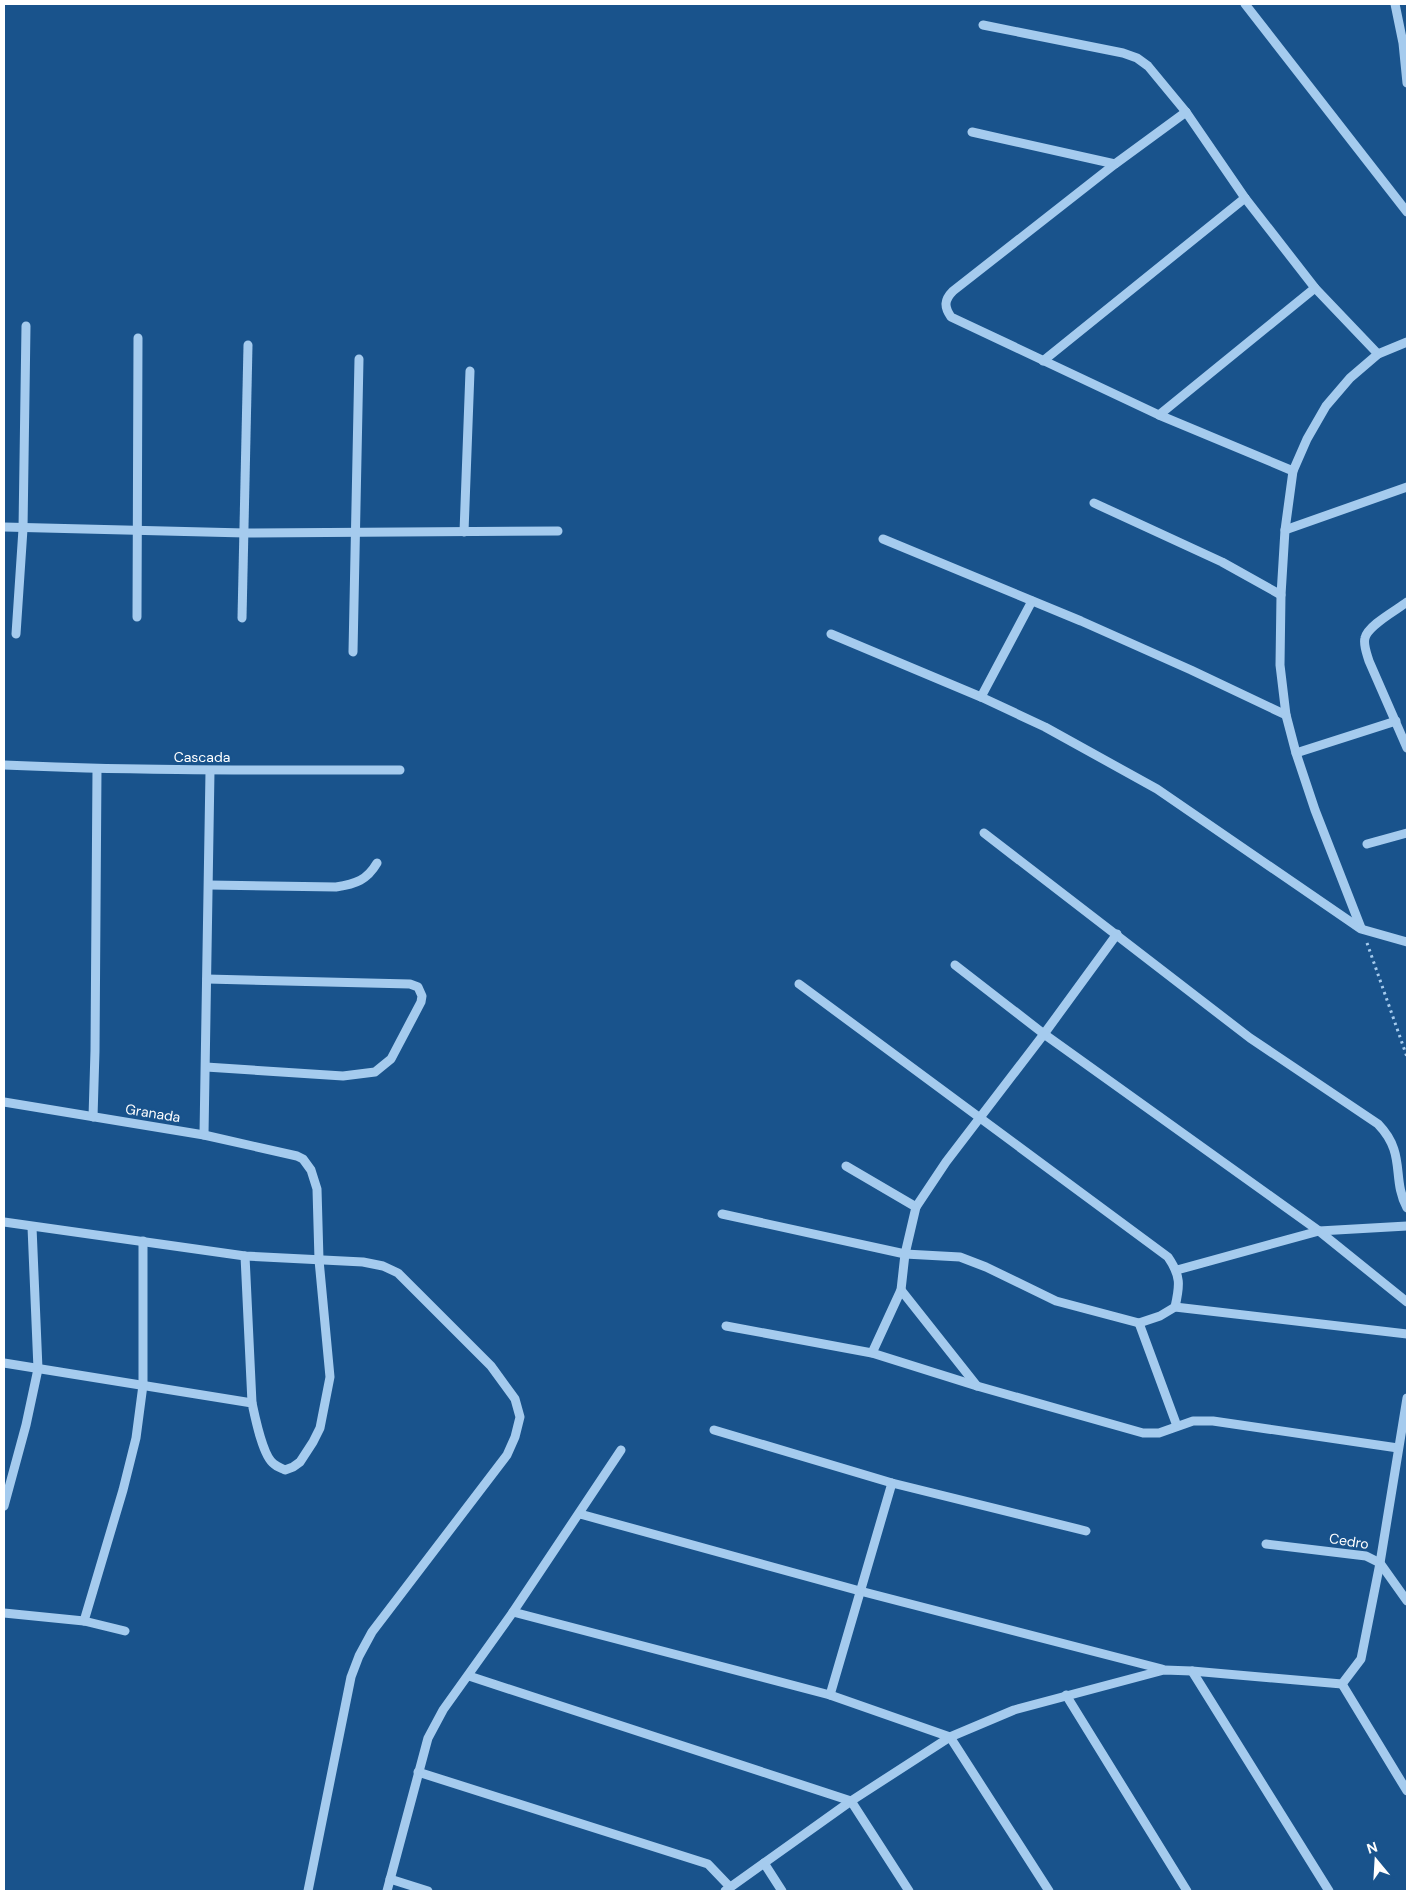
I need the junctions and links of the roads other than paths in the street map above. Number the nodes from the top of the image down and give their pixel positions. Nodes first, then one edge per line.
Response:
1 (1245, 4) edge
2 (1395, 4) edge
3 (983, 25) dead end
4 (1407, 83) edge
5 (1186, 112) junction
6 (972, 132) dead end
7 (1115, 164) junction
8 (1245, 198) junction
9 (1407, 212) edge
10 (1315, 288) junction
11 (26, 326) dead end
12 (138, 338) dead end
13 (1407, 342) edge
14 (248, 345) dead end
15 (1378, 354) junction
16 (359, 359) dead end
17 (1043, 361) junction
18 (470, 371) dead end
19 (1159, 415) junction
20 (1293, 471) junction
21 (1407, 487) edge
22 (1094, 503) dead end
23 (4, 528) edge
24 (23, 529) junction
25 (1285, 530) junction
26 (558, 531) dead end
27 (138, 532) junction
28 (357, 532) junction
29 (464, 532) junction
30 (245, 533) junction
31 (882, 539) dead end
32 (1281, 595) junction
33 (1032, 601) junction
34 (1407, 602) edge
35 (137, 617) dead end
36 (242, 618) dead end
37 (16, 634) dead end
38 (831, 634) dead end
39 (354, 652) dead end
40 (981, 697) junction
41 (1286, 715) junction
42 (1396, 722) junction
43 (1407, 748) edge
44 (1296, 754) junction
45 (4, 765) edge
46 (98, 769) junction
47 (400, 770) dead end
48 (210, 771) junction
49 (984, 832) dead end
50 (1407, 833) edge
51 (1367, 844) dead end
52 (377, 863) dead end
53 (209, 885) junction
54 (1361, 929) junction
55 (1117, 934) junction
56 (1407, 942) edge
57 (955, 964) dead end
58 (207, 979) junction
59 (799, 984) dead end
60 (1044, 1034) junction
61 (206, 1067) junction
62 (4, 1102) edge
63 (93, 1117) junction
64 (981, 1118) junction
65 (204, 1135) junction
66 (846, 1166) dead end
67 (916, 1207) junction
68 (1407, 1208) edge
69 (722, 1214) dead end
70 (4, 1222) edge
71 (1407, 1226) edge
72 (32, 1227) junction
73 (1319, 1231) junction
74 (143, 1241) junction
75 (905, 1254) junction
76 (245, 1256) junction
77 (319, 1260) junction
78 (1177, 1270) junction
79 (901, 1290) junction
80 (1407, 1302) edge
81 (1175, 1307) junction
82 (1139, 1323) junction
83 (726, 1326) dead end
84 (1407, 1334) edge
85 (872, 1353) junction
86 (4, 1363) edge
87 (38, 1368) junction
88 (143, 1385) junction
89 (977, 1386) junction
90 (1407, 1398) edge
91 (252, 1403) junction
92 (1406, 1417) edge
93 (1177, 1426) junction
94 (714, 1430) dead end
95 (1398, 1448) junction
96 (621, 1450) dead end
97 (892, 1483) junction
98 (4, 1506) edge
99 (580, 1514) junction
100 (1086, 1531) dead end
101 (1266, 1544) dead end
102 (1380, 1563) junction
103 (860, 1591) junction
104 (1407, 1601) edge
105 (513, 1612) junction
106 (4, 1614) edge
107 (84, 1621) junction
108 (125, 1631) dead end
109 (1164, 1670) junction
110 (1192, 1671) junction
111 (469, 1676) junction
112 (1342, 1684) junction
113 (1066, 1694) junction
114 (830, 1695) junction
115 (950, 1737) junction
116 (418, 1772) junction
117 (1407, 1791) edge
118 (852, 1800) junction
119 (764, 1863) junction
120 (390, 1879) junction
121 (728, 1889) edge
122 (308, 1891) edge
123 (387, 1891) edge
124 (428, 1891) edge
125 (782, 1891) edge
126 (909, 1891) edge
127 (1049, 1891) edge
128 (1187, 1891) edge
129 (1329, 1891) edge

1 - 9 street
2 - 4 street
3 - 5 street
5 - 7 street
5 - 8 street
6 - 7 street
7 - 17 street
8 - 10 street
8 - 17 street
10 - 15 street
10 - 19 street
11 - 24 street
12 - 27 street
13 - 15 street
14 - 30 street
15 - 20 street
16 - 28 street
17 - 19 street
18 - 29 street
19 - 20 street
20 - 25 street
21 - 25 street
22 - 32 street
23 - 24 street
24 - 27 street
24 - 37 street
25 - 32 street
26 - 29 street
27 - 30 street
27 - 35 street
28 - 29 street
28 - 30 street
28 - 39 street
30 - 36 street
31 - 33 street
32 - 41 street
33 - 40 street
33 - 41 street
34 - 42 street
38 - 40 street
40 - 54 street
41 - 44 street
42 - 43 street
42 - 44 street
44 - 54 street
45 - 46 street, Cascada
46 - 48 street, Cascada
46 - 63 street
47 - 48 street, Cascada
48 - 53 street
49 - 55 street
50 - 51 street
52 - 53 street
53 - 58 street
54 - 56 street
55 - 60 street
55 - 68 street
57 - 60 street
58 - 61 street
58 - 61 street
59 - 64 street
60 - 64 street
60 - 73 street
61 - 65 street
62 - 63 street, Granada
63 - 65 street, Granada
64 - 67 street
64 - 78 street
65 - 77 street, Granada
66 - 67 street
67 - 75 street
69 - 75 street
70 - 72 street
71 - 73 street
72 - 74 street
72 - 87 street
73 - 78 street
73 - 80 street
74 - 76 street
74 - 88 street
75 - 79 street
75 - 82 street
76 - 77 street
76 - 91 street
77 - 91 street
77 - 122 street
78 - 81 street
79 - 85 street
79 - 89 street
81 - 82 street
81 - 84 street
82 - 93 street
83 - 85 street
85 - 89 street
86 - 87 street
87 - 88 street
87 - 98 street
88 - 91 street
88 - 107 street
89 - 93 street
90 - 92 street
92 - 95 street
93 - 95 street
94 - 97 street
95 - 102 street
96 - 99 street
97 - 100 street
97 - 103 street
99 - 103 street
99 - 105 street
101 - 102 street, Cedro
102 - 104 street, Cedro
102 - 112 street
103 - 109 street
103 - 114 street
105 - 111 street
105 - 114 street
106 - 107 street
107 - 108 street
109 - 110 street
109 - 113 street
110 - 112 street
110 - 129 street
111 - 116 street
111 - 118 street
112 - 117 street
113 - 115 street
113 - 128 street
114 - 115 street
115 - 118 street
115 - 127 street
116 - 120 street
116 - 121 street
118 - 119 street
118 - 126 street
119 - 121 street
119 - 125 street
120 - 123 street
120 - 124 street

